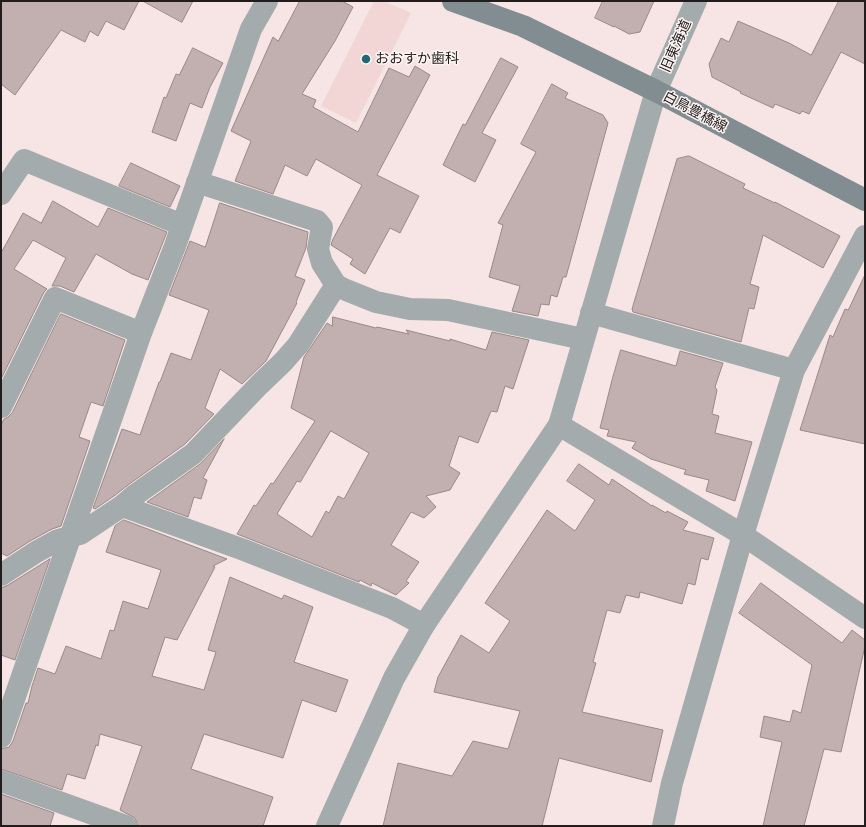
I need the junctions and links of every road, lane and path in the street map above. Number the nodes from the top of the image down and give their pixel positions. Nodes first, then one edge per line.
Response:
1 (267, 1) edge
2 (453, 1) edge
3 (490, 1) edge
4 (696, 1) edge
5 (523, 26) junction
6 (656, 92) junction
7 (197, 182) junction
8 (1, 193) edge
9 (865, 200) edge
10 (182, 225) junction
11 (865, 236) edge
12 (336, 285) junction
13 (591, 313) junction
14 (141, 333) junction
15 (583, 339) junction
16 (794, 370) junction
17 (1, 407) edge
18 (559, 425) junction
19 (122, 506) junction
20 (743, 534) junction
21 (72, 536) junction
22 (5, 567) edge
23 (865, 618) edge
24 (424, 625) junction
25 (1, 737) edge
26 (1, 781) edge
27 (126, 826) edge
28 (327, 826) edge
29 (663, 826) edge

1 - 7 street
2 - 5 main road, 白鳥豊橋線
3 - 5 main road, 白鳥豊橋線
4 - 6 street, 旧東海道
5 - 6 main road, 白鳥豊橋線
6 - 9 main road, 白鳥豊橋線
6 - 13 street, 旧東海道
7 - 10 street
7 - 12 street
8 - 10 street
10 - 14 street
11 - 16 street
12 - 15 street
12 - 19 street
13 - 15 street, 旧東海道
13 - 16 street
14 - 17 street
14 - 21 street
15 - 18 street, 旧東海道
16 - 20 street
18 - 20 street
18 - 24 street, 旧東海道
19 - 21 street
19 - 24 street
20 - 23 street
20 - 29 street
21 - 22 street
21 - 25 street
24 - 28 street, 旧東海道
26 - 27 street

